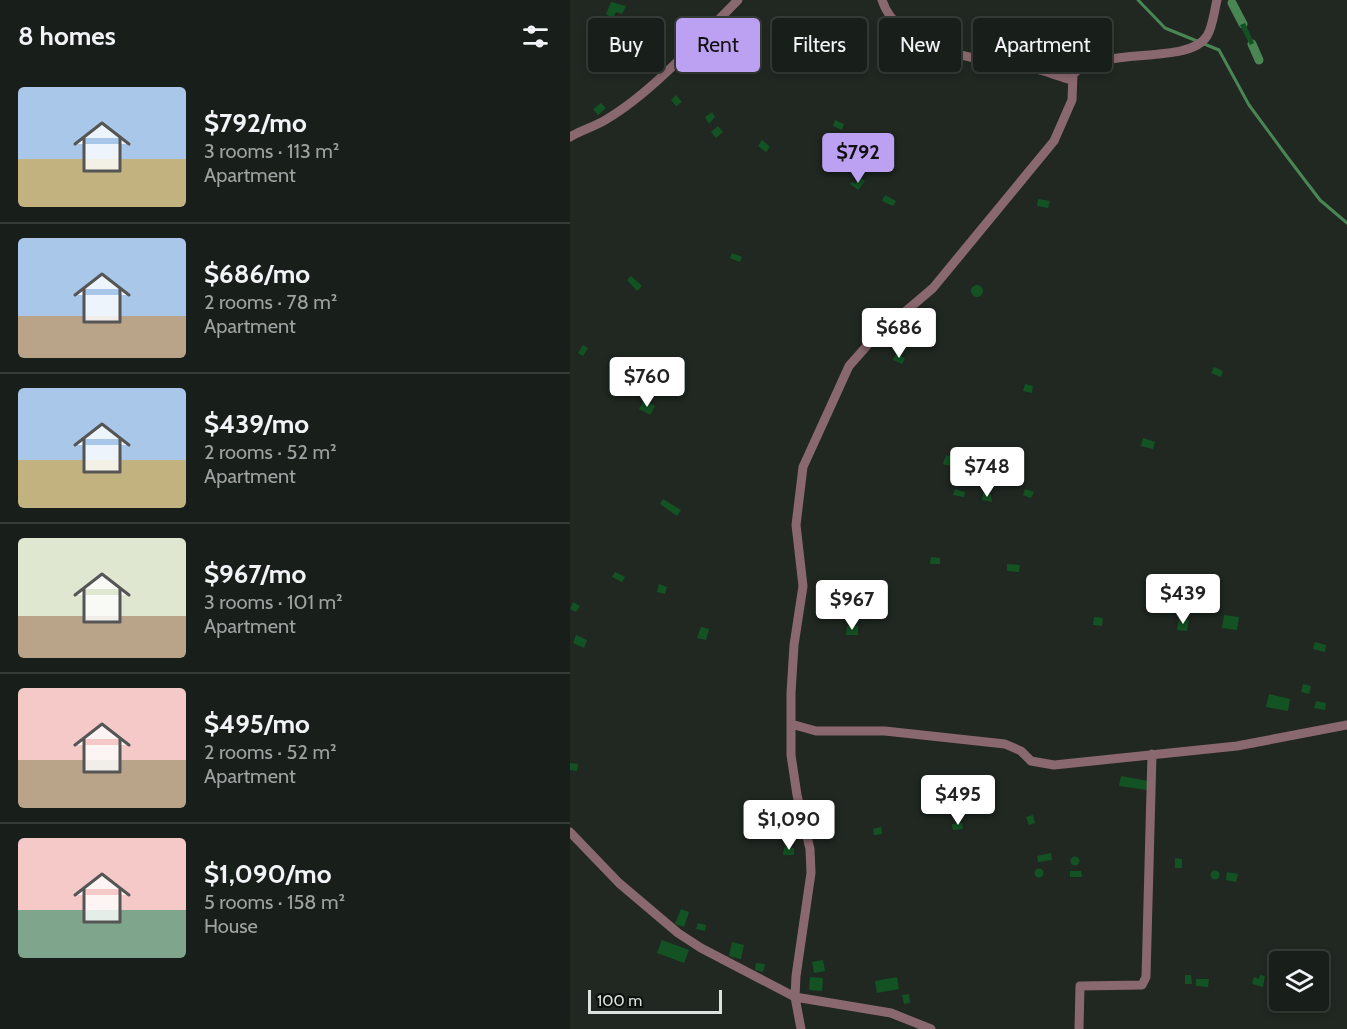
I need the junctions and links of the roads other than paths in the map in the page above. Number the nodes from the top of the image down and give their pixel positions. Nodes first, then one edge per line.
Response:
1 (738, 0) edge
2 (882, 0) edge
3 (1217, 0) edge
4 (1072, 80) junction
5 (570, 137) edge
6 (791, 724) junction
7 (1347, 725) edge
8 (1152, 754) junction
9 (570, 832) edge
10 (795, 997) junction
11 (801, 1029) edge
12 (932, 1029) edge
13 (1079, 1029) edge

1 - 5 street
2 - 4 street
3 - 4 street
4 - 6 street
6 - 8 street
6 - 10 street
7 - 8 street
8 - 13 street
9 - 10 street
10 - 11 street
10 - 12 street

